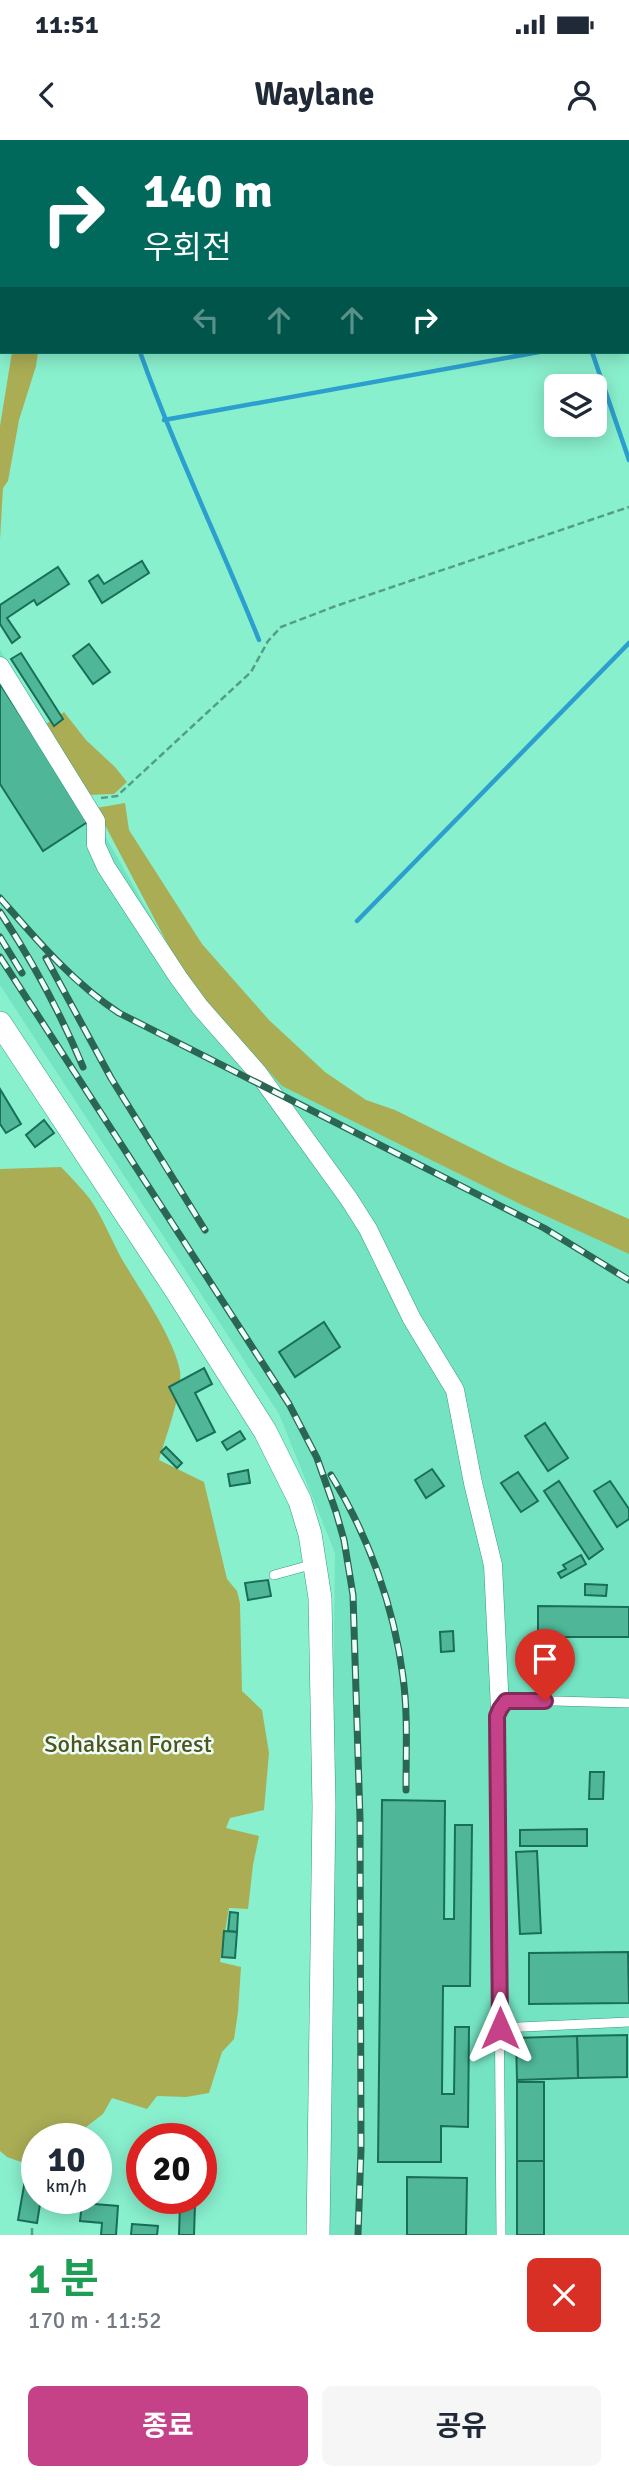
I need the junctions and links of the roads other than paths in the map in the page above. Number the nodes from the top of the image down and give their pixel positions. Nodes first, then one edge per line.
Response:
1 (0, 666) edge
2 (0, 1023) edge
3 (316, 1563) junction
4 (274, 1575) dead end
5 (629, 1703) edge
6 (500, 1709) junction
7 (629, 2022) edge
8 (500, 2028) junction
9 (318, 2235) edge
10 (501, 2235) edge

1 - 6 street
2 - 3 street
3 - 4 lane
3 - 9 street
5 - 6 lane
6 - 8 lane
7 - 8 lane
8 - 10 lane

